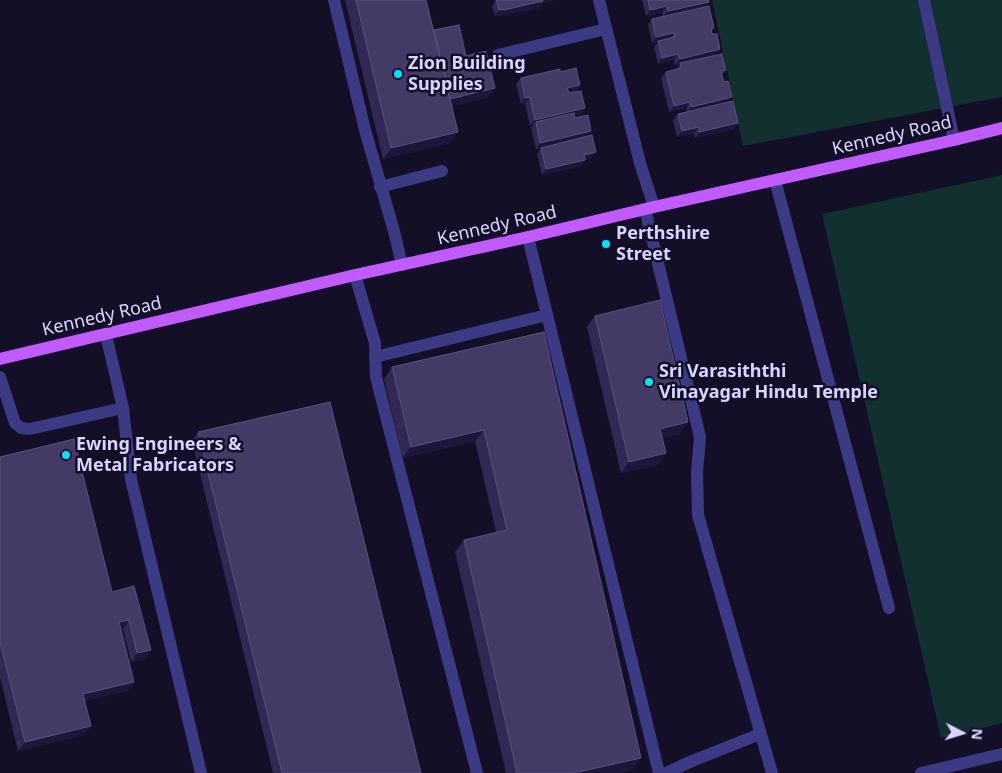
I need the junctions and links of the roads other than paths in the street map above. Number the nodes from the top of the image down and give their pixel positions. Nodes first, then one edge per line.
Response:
1 (334, 0) edge
2 (599, 0) edge
3 (924, 0) edge
4 (606, 30) junction
5 (498, 56) dead end
6 (1002, 128) edge
7 (954, 140) junction
8 (442, 170) dead end
9 (775, 180) junction
10 (380, 187) junction
11 (649, 208) junction
12 (528, 237) junction
13 (402, 265) junction
14 (355, 275) junction
15 (546, 315) junction
16 (106, 335) junction
17 (375, 357) junction
18 (0, 360) edge
19 (0, 377) edge
20 (123, 408) junction
21 (889, 608) dead end
22 (760, 734) junction
23 (1002, 754) edge
24 (944, 770) edge
25 (201, 773) edge
26 (477, 773) edge
27 (659, 773) edge
28 (666, 773) edge
29 (772, 773) edge
30 (921, 773) edge

1 - 10 street
2 - 4 street
3 - 7 street
4 - 5 street
4 - 11 street
6 - 7 main road, Kennedy Road
7 - 9 main road, Kennedy Road
8 - 10 street
9 - 11 main road, Kennedy Road
9 - 21 street
10 - 13 street
11 - 12 main road, Kennedy Road
11 - 22 street
12 - 13 main road, Kennedy Road
12 - 15 street
13 - 14 main road, Kennedy Road
14 - 16 main road, Kennedy Road
14 - 17 street
15 - 17 street
15 - 27 street
16 - 18 main road, Kennedy Road
16 - 20 street
17 - 26 street
19 - 20 street
20 - 25 street
22 - 28 street
22 - 29 street
23 - 24 street
24 - 30 street

